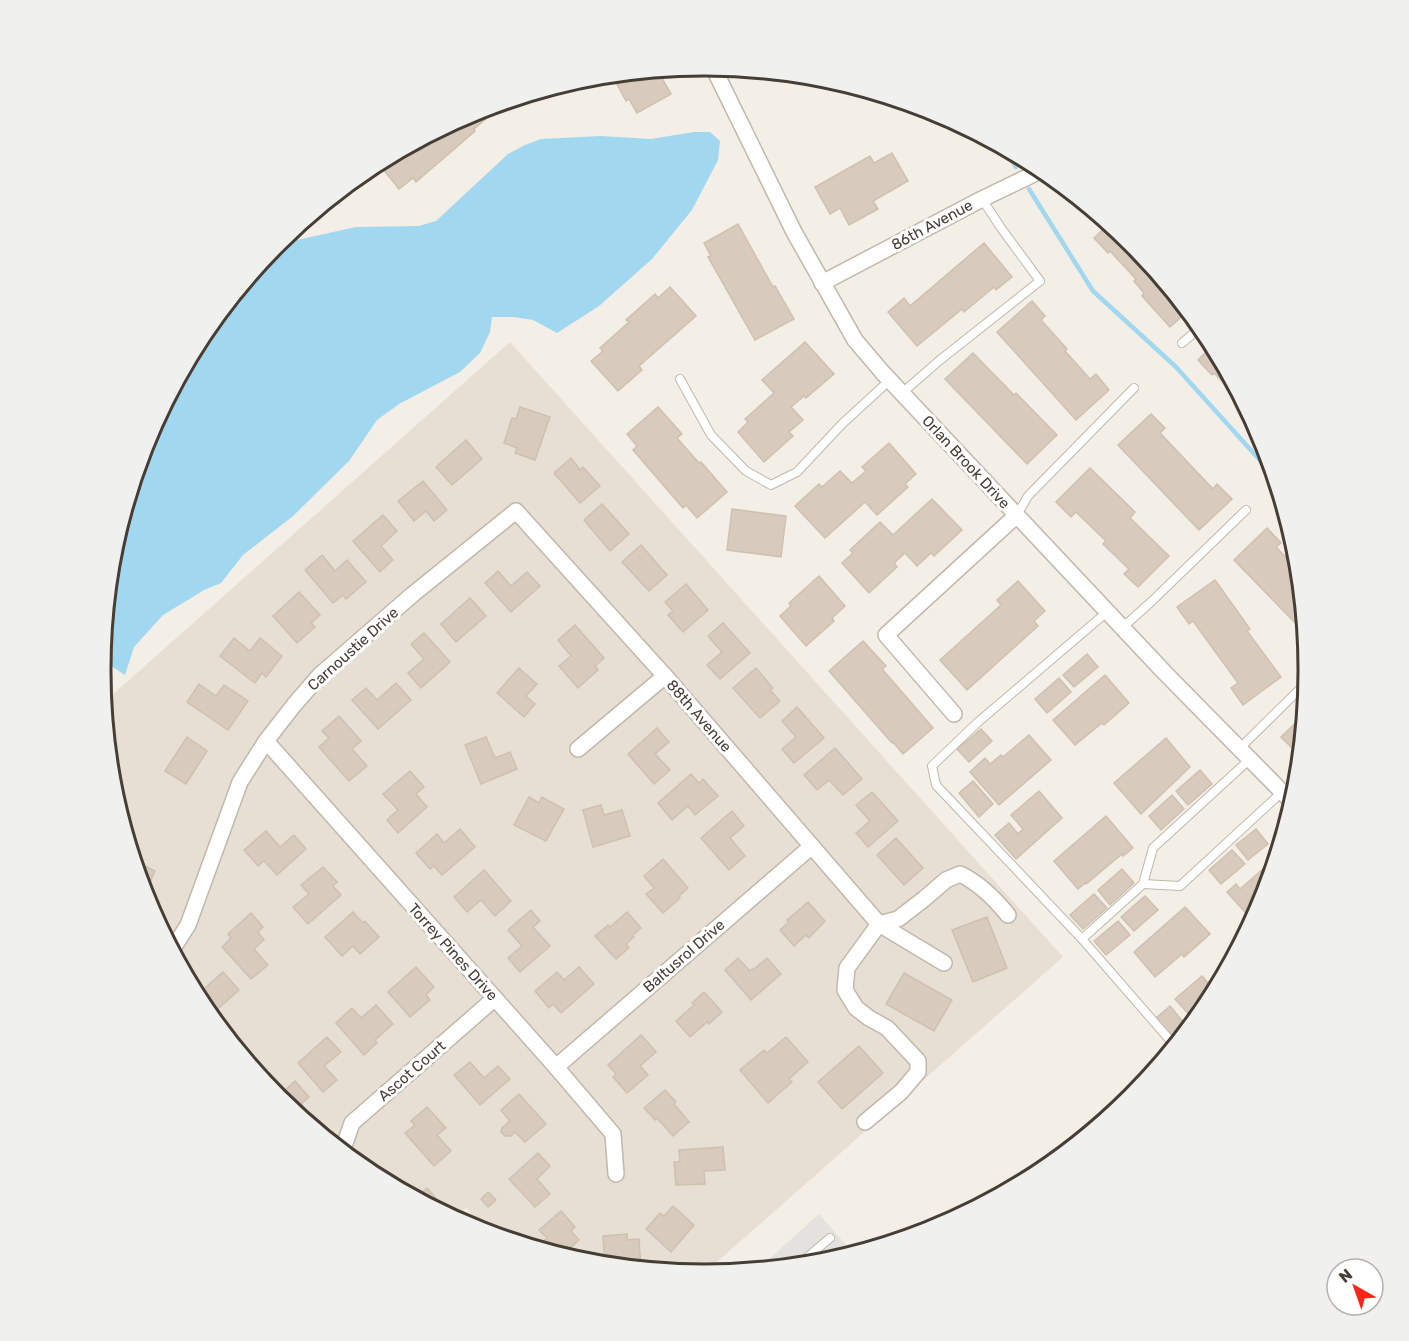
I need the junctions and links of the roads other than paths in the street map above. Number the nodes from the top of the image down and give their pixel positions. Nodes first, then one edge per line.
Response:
1 (718, 77) edge
2 (1032, 175) edge
3 (982, 199) junction
4 (822, 283) junction
5 (1193, 333) edge
6 (1182, 343) dead end
7 (680, 379) dead end
8 (890, 380) junction
9 (1134, 388) dead end
10 (902, 393) junction
11 (1246, 510) dead end
12 (516, 511) joint
13 (1017, 515) junction
14 (1107, 612) junction
15 (1122, 628) junction
16 (665, 676) junction
17 (1297, 693) edge
18 (954, 714) dead end
19 (266, 741) junction
20 (578, 749) dead end
21 (1245, 754) junction
22 (1282, 792) junction
23 (1285, 795) edge
24 (812, 846) junction
25 (1143, 884) junction
26 (1008, 915) dead end
27 (879, 924) junction
28 (1082, 939) junction
29 (177, 942) edge
30 (944, 963) dead end
31 (494, 999) junction
32 (1169, 1040) edge
33 (556, 1067) junction
34 (865, 1122) dead end
35 (345, 1143) edge
36 (616, 1174) dead end
37 (830, 1238) dead end
38 (810, 1255) edge

1 - 4 street, Orlan Brook Drive
2 - 3 street, 86th Avenue
3 - 4 street, 86th Avenue
3 - 10 lane
4 - 8 street, Orlan Brook Drive
5 - 6 lane
7 - 8 lane
8 - 10 street, Orlan Brook Drive
9 - 13 lane
10 - 13 street, Orlan Brook Drive
11 - 15 lane
12 - 16 street, 88th Avenue
12 - 19 street, Carnoustie Drive
13 - 14 street, Orlan Brook Drive
13 - 18 street
14 - 15 street, Orlan Brook Drive
14 - 28 lane
15 - 21 street, Orlan Brook Drive
16 - 20 street
16 - 24 street, 88th Avenue
17 - 21 lane
19 - 29 street, Carnoustie Drive
19 - 31 street, Torrey Pines Drive
21 - 22 street, Orlan Brook Drive
21 - 25 lane
22 - 23 street, Orlan Brook Drive
22 - 25 lane
24 - 27 street, 88th Avenue
24 - 33 street, Baltusrol Drive
25 - 28 lane
26 - 27 street
27 - 30 street, 88th Avenue
27 - 34 street
28 - 32 lane
31 - 33 street, Torrey Pines Drive
31 - 35 street, Ascot Court
33 - 36 street, Torrey Pines Drive
37 - 38 lane

